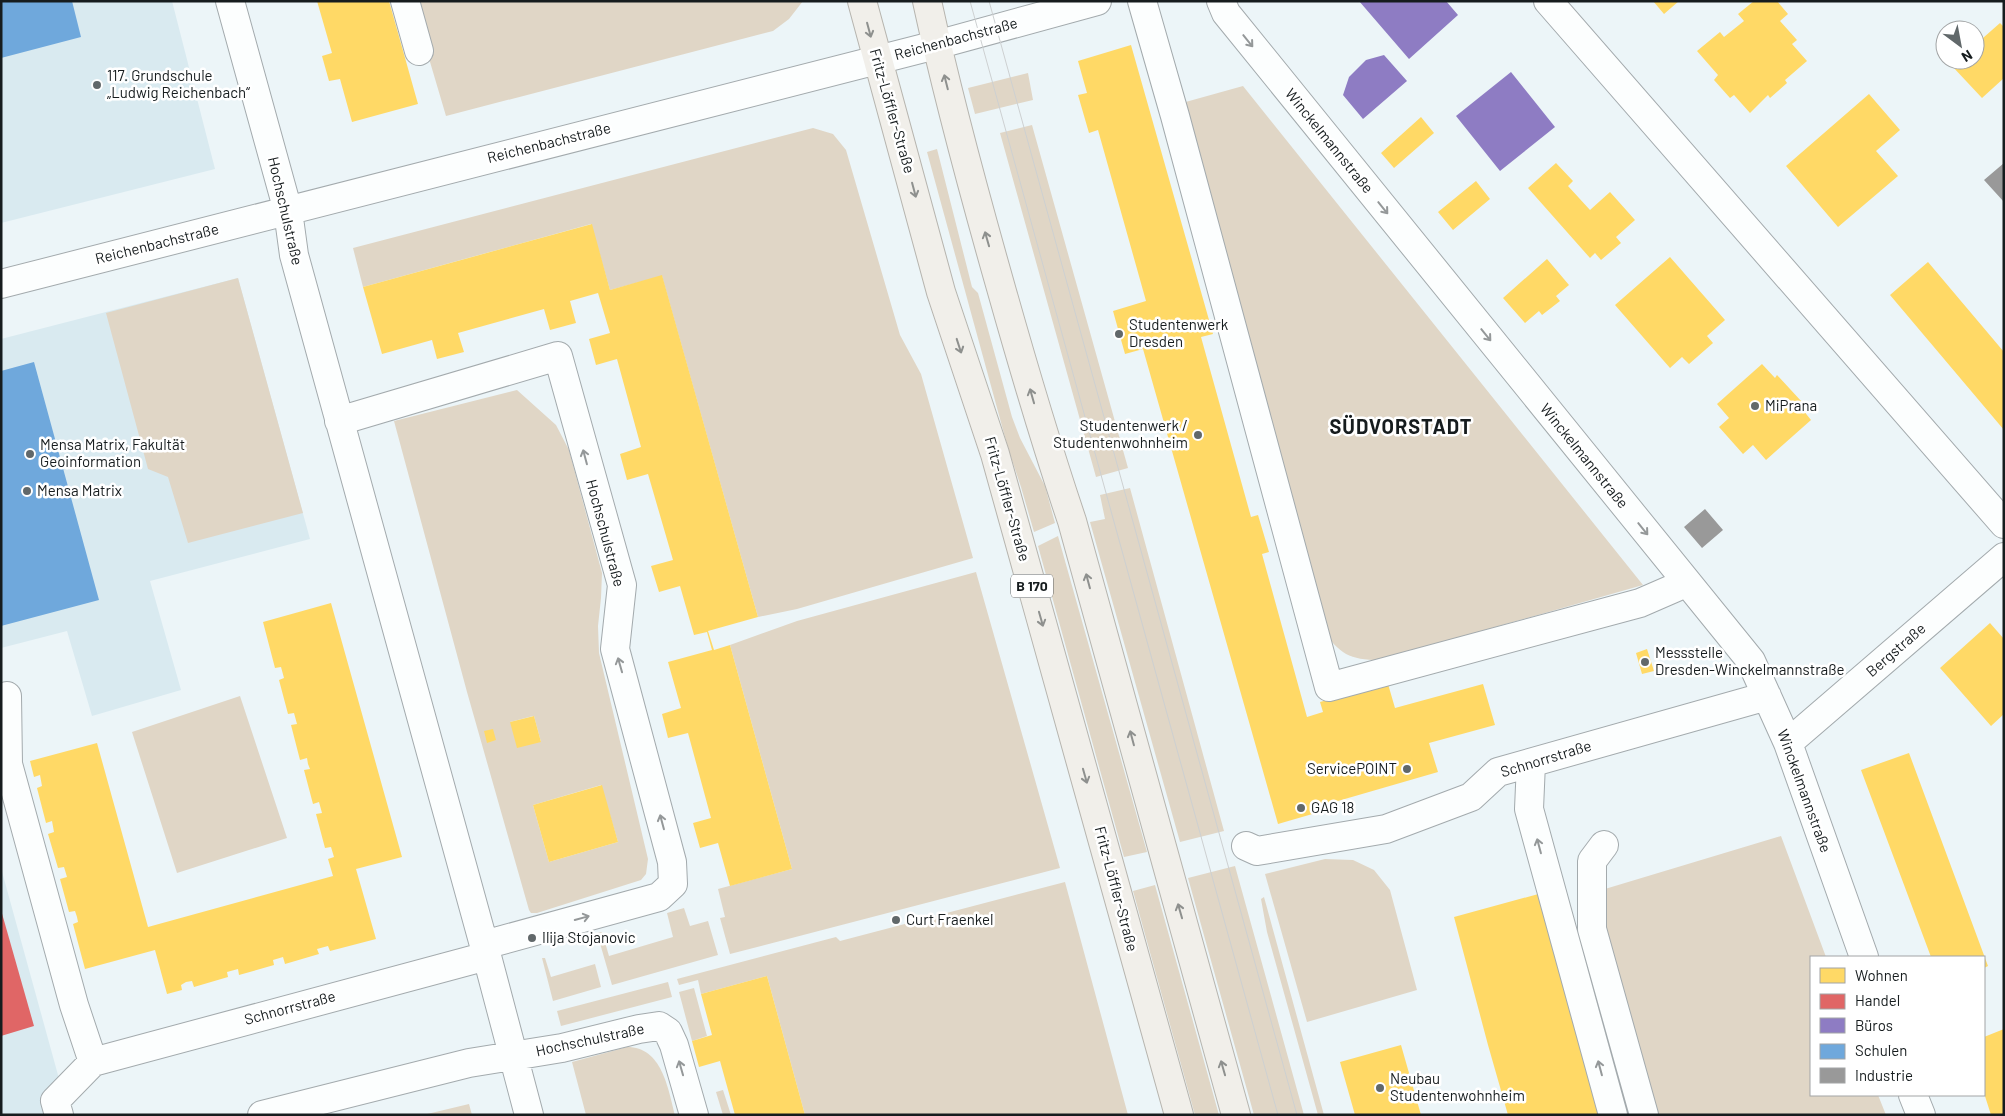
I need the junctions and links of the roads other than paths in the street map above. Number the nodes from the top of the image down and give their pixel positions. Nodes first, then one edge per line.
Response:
1 (230, 1) edge
2 (405, 1) edge
3 (862, 1) edge
4 (927, 1) edge
5 (1097, 1) edge
6 (1142, 1) edge
7 (1220, 1) edge
8 (1548, 1) edge
9 (936, 45) junction
10 (419, 51) dead end
11 (877, 59) junction
12 (288, 210) junction
13 (1, 284) edge
14 (339, 420) junction
15 (2004, 524) edge
16 (2004, 558) edge
17 (1686, 582) junction
18 (7, 696) dead end
19 (1767, 696) junction
20 (1788, 743) junction
21 (1532, 763) junction
22 (1604, 845) dead end
23 (1246, 846) dead end
24 (486, 950) junction
25 (1864, 956) edge
26 (513, 1055) junction
27 (93, 1062) junction
28 (1913, 1096) edge
29 (59, 1115) edge
30 (262, 1115) edge
31 (529, 1115) edge
32 (694, 1115) edge
33 (1178, 1115) edge
34 (1236, 1115) edge
35 (1613, 1115) edge
36 (1644, 1115) edge
37 (1920, 1115) edge

1 - 12 street, Hochschulstraße
2 - 10 street
3 -> 11 main road, Fritz-Löffler-Straße / B 170
4 - 9 main road
5 - 9 street, Reichenbachstraße
6 - 17 street
7 -> 17 street, Winckelmannstraße
8 - 15 street
9 - 11 street, Reichenbachstraße
34 -> 9 main road
11 - 12 street, Reichenbachstraße
11 -> 33 main road, Fritz-Löffler-Straße / B 170
12 - 13 street, Reichenbachstraße
12 - 14 street, Hochschulstraße
14 - 24 street, Hochschulstraße
24 -> 14 street, Hochschulstraße
16 - 20 street, Bergstraße
17 - 19 street, Winckelmannstraße
18 - 27 street
19 - 20 street, Winckelmannstraße
19 - 21 street, Schnorrstraße
20 - 25 street, Winckelmannstraße
21 - 23 street, Schnorrstraße
35 -> 21 street
22 - 36 street
24 - 26 street, Hochschulstraße
24 - 27 street, Schnorrstraße
26 - 30 street
26 - 31 street, Hochschulstraße
32 -> 26 street, Hochschulstraße
27 - 29 street
28 - 37 street

